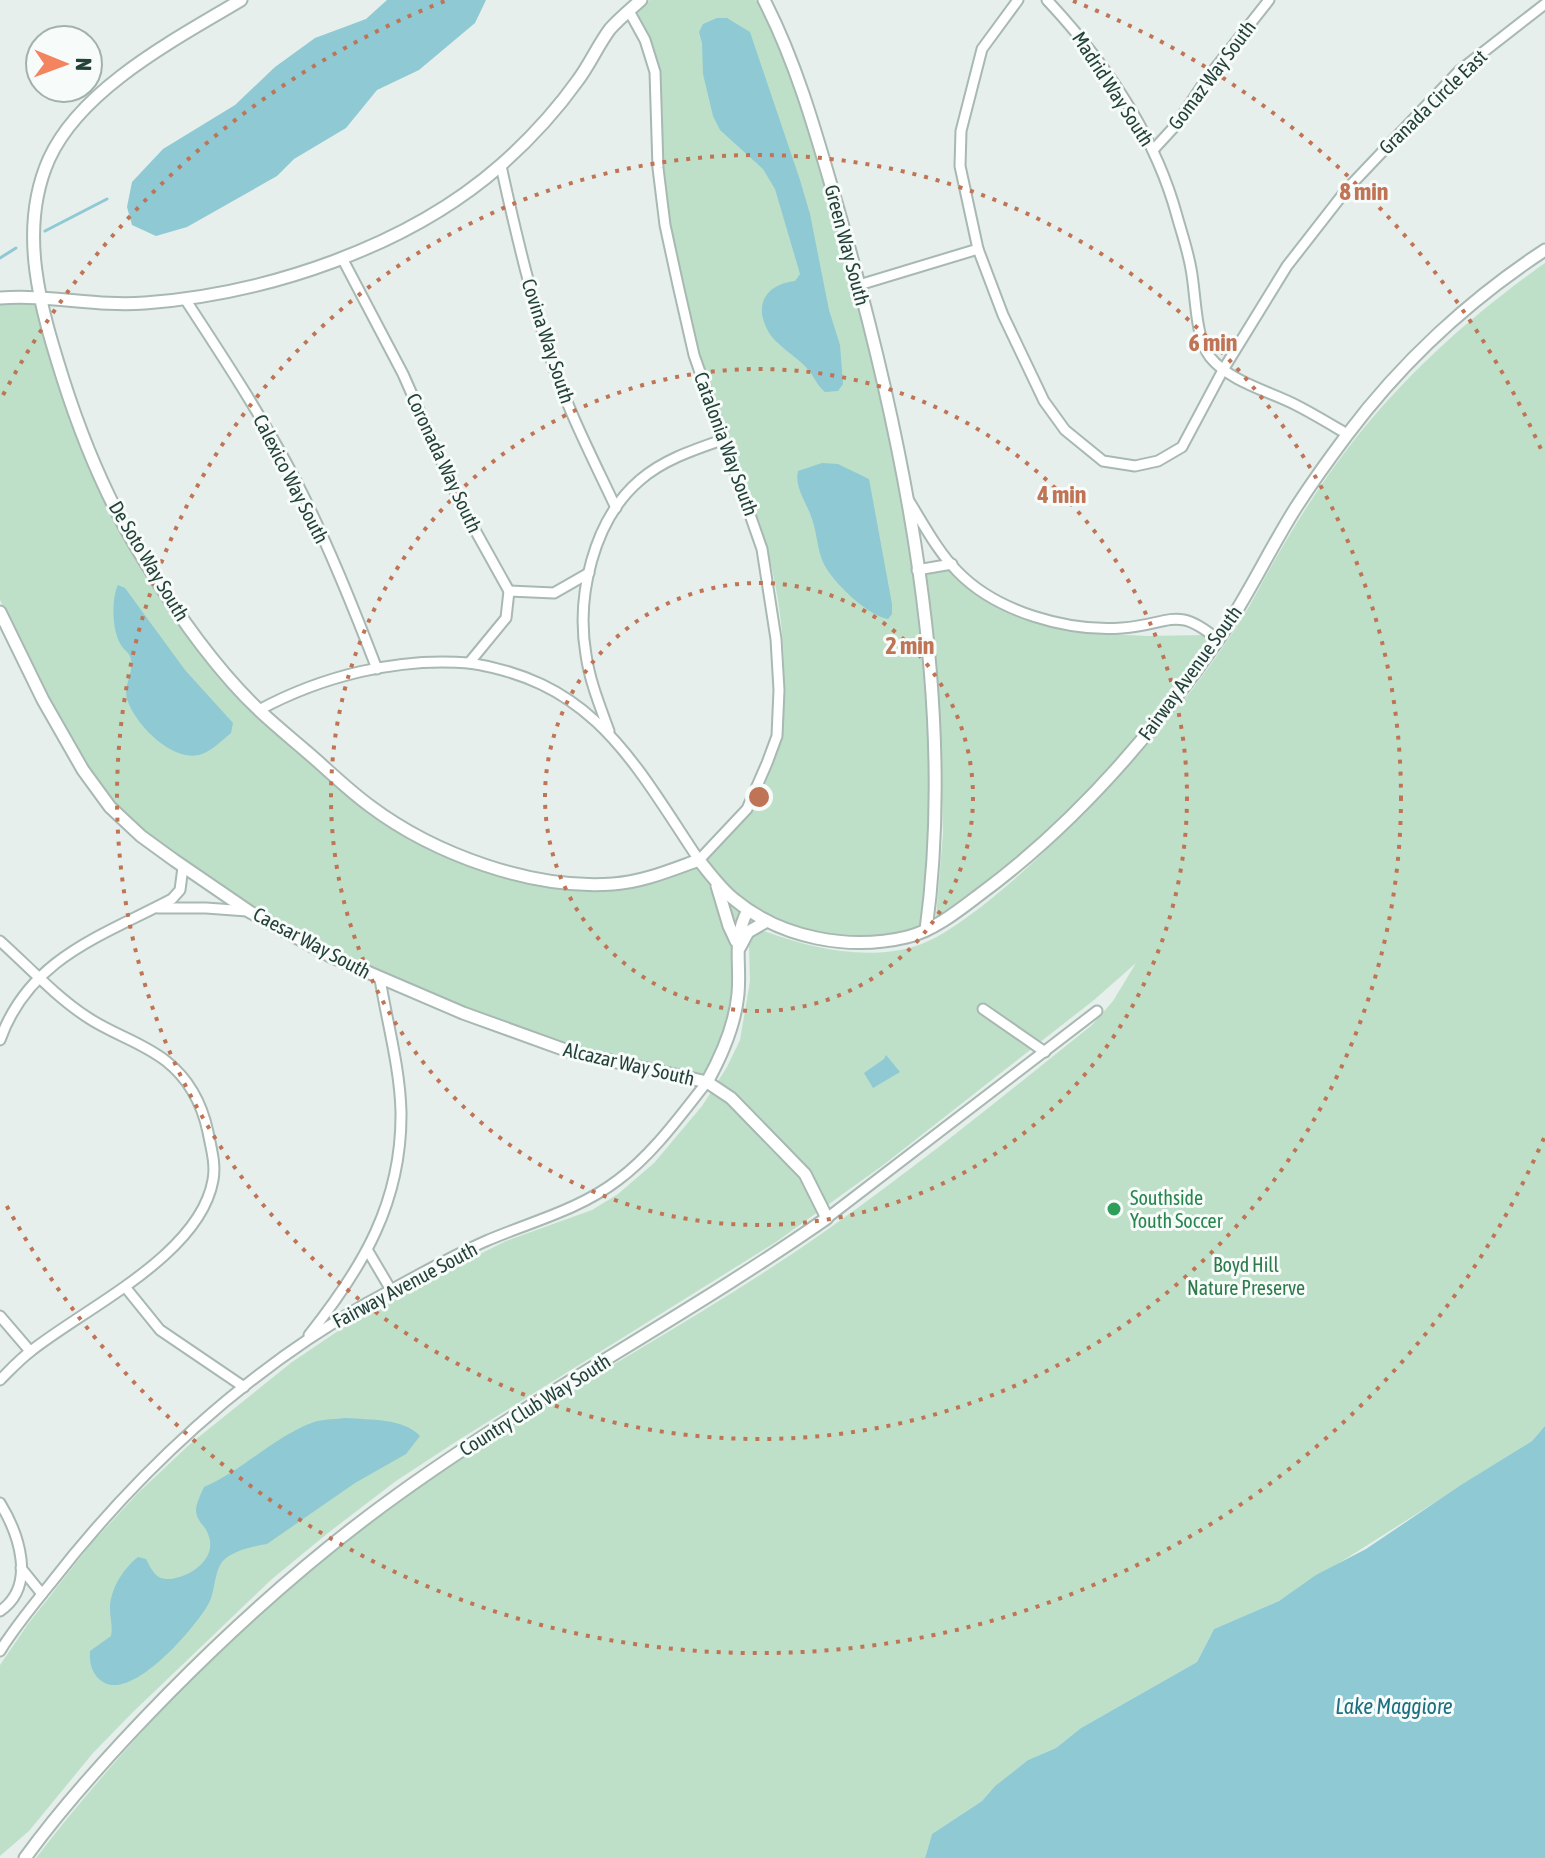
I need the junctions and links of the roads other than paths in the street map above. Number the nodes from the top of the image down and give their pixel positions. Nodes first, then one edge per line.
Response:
1 (241, 0) edge
2 (641, 0) edge
3 (764, 0) edge
4 (1018, 0) edge
5 (1047, 0) edge
6 (1269, 0) edge
7 (1545, 4) edge
8 (629, 11) junction
9 (1153, 150) junction
10 (501, 166) junction
11 (978, 249) junction
12 (1545, 250) edge
13 (342, 258) junction
14 (859, 285) junction
15 (0, 298) edge
16 (40, 298) junction
17 (185, 299) junction
18 (1223, 370) junction
19 (1347, 434) junction
20 (722, 440) junction
21 (907, 497) junction
22 (616, 508) junction
23 (952, 564) junction
24 (917, 570) junction
25 (589, 573) junction
26 (509, 591) junction
27 (0, 612) edge
28 (1218, 640) junction
29 (469, 663) junction
30 (377, 669) junction
31 (259, 710) junction
32 (610, 735) junction
33 (699, 860) junction
34 (183, 867) junction
35 (716, 882) junction
36 (155, 908) junction
37 (748, 910) junction
38 (250, 912) junction
39 (767, 921) junction
40 (926, 930) junction
41 (0, 941) edge
42 (738, 948) junction
43 (39, 976) junction
44 (380, 979) junction
45 (983, 1009) dead end
46 (1097, 1011) dead end
47 (0, 1040) edge
48 (1045, 1052) junction
49 (707, 1082) junction
50 (827, 1218) junction
51 (368, 1251) junction
52 (126, 1288) junction
53 (391, 1290) junction
54 (0, 1316) edge
55 (302, 1344) junction
56 (30, 1351) junction
57 (0, 1380) edge
58 (244, 1387) junction
59 (0, 1503) edge
60 (21, 1568) junction
61 (42, 1594) junction
62 (0, 1611) edge
63 (4, 1634) edge
64 (0, 1651) edge
65 (25, 1858) edge

1 - 16 street, De Soto Way South
2 - 8 street
3 - 14 street, Green Way South
4 - 11 street, Granada Circle East
5 - 9 street, Madrid Way South
6 - 9 street, Gomaz Way South
7 - 18 street, Granada Circle East
8 - 10 street
8 - 20 street, Catalonia Way South
9 - 18 street, Madrid Way South
10 - 13 street
10 - 22 street, Covina Way South
11 - 14 street
11 - 18 street, Granada Circle East
12 - 19 street, Fairway Avenue South
13 - 17 street
13 - 26 street, Coronada Way South
14 - 21 street, Green Way South
15 - 16 street
16 - 17 street
16 - 31 street, De Soto Way South
17 - 30 street, Calexico Way South
18 - 19 street
19 - 28 street, Fairway Avenue South
20 - 22 street
20 - 33 street, Catalonia Way South
21 - 23 street, Green Way South
21 - 24 street, Green Way South
22 - 25 street
23 - 24 street
23 - 28 street, Green Way South
24 - 40 street, Green Way South
25 - 26 street
25 - 32 street
26 - 29 street
27 - 34 street, Caesar Way South
28 - 40 street, Fairway Avenue South
29 - 30 street
29 - 32 street
30 - 31 street
31 - 33 street, De Soto Way South
32 - 33 street
33 - 35 street, Fairway Avenue South
34 - 36 street
34 - 38 street, Caesar Way South
35 - 37 street, Fairway Avenue South
35 - 42 street
36 - 38 street
36 - 43 street
37 - 39 street, Fairway Avenue South
37 - 42 street, Fairway Avenue South
38 - 44 street, Caesar Way South
39 - 40 street, Fairway Avenue South
39 - 42 street
41 - 43 street
42 - 49 street, Fairway Avenue South
43 - 47 street
43 - 52 street
44 - 49 street, Alcazar Way South
44 - 51 street, Caesar Way South
45 - 48 street
46 - 48 street, Country Club Way South
48 - 50 street, Country Club Way South
49 - 50 street, Alcazar Way South
49 - 53 street, Fairway Avenue South
50 - 65 street, Country Club Way South
51 - 53 street
51 - 55 street, Caesar Way South
52 - 56 street
52 - 58 street
53 - 55 street, Fairway Avenue South
54 - 56 street
55 - 58 street, Fairway Avenue South
56 - 57 street
58 - 61 street, Fairway Avenue South
59 - 60 street
60 - 61 street
60 - 62 street
61 - 63 street, Fairway Avenue South
63 - 64 street, Fairway Avenue South

